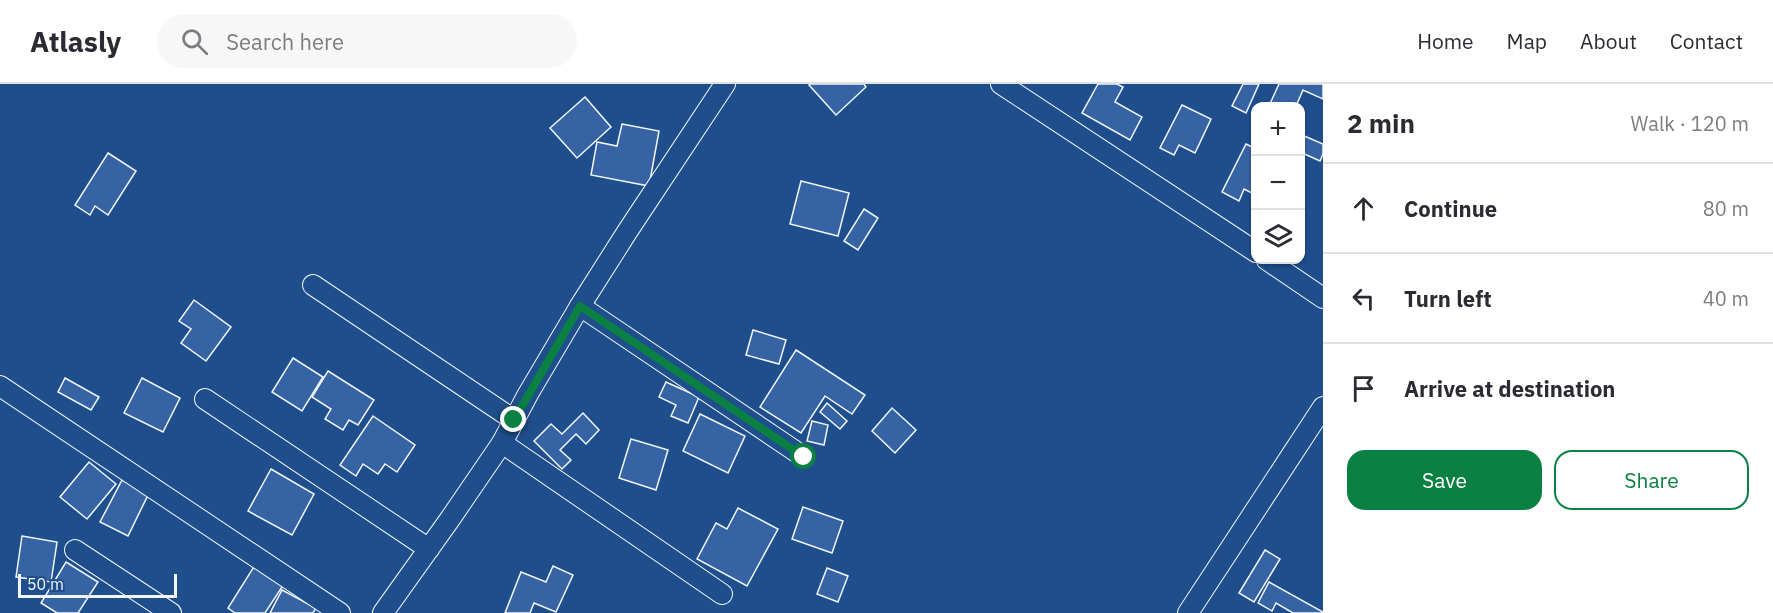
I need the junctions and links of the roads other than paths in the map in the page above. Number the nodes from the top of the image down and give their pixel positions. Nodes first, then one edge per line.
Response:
1 (725, 84) edge
2 (1001, 84) edge
3 (1251, 249) edge
4 (1273, 264) edge
5 (313, 285) dead end
6 (1323, 298) edge
7 (580, 306) junction
8 (0, 386) edge
9 (206, 399) dead end
10 (1323, 406) edge
11 (514, 420) junction
12 (502, 443) junction
13 (804, 457) dead end
14 (429, 549) junction
15 (75, 550) dead end
16 (722, 594) dead end
17 (171, 613) edge
18 (340, 613) edge
19 (382, 613) edge
20 (1188, 613) edge

1 - 7 street
2 - 3 street
4 - 6 street
5 - 11 street
7 - 11 street
7 - 13 street
8 - 18 street
9 - 14 street
10 - 20 street
11 - 12 street
12 - 14 street
12 - 16 street
14 - 19 street
15 - 17 street

